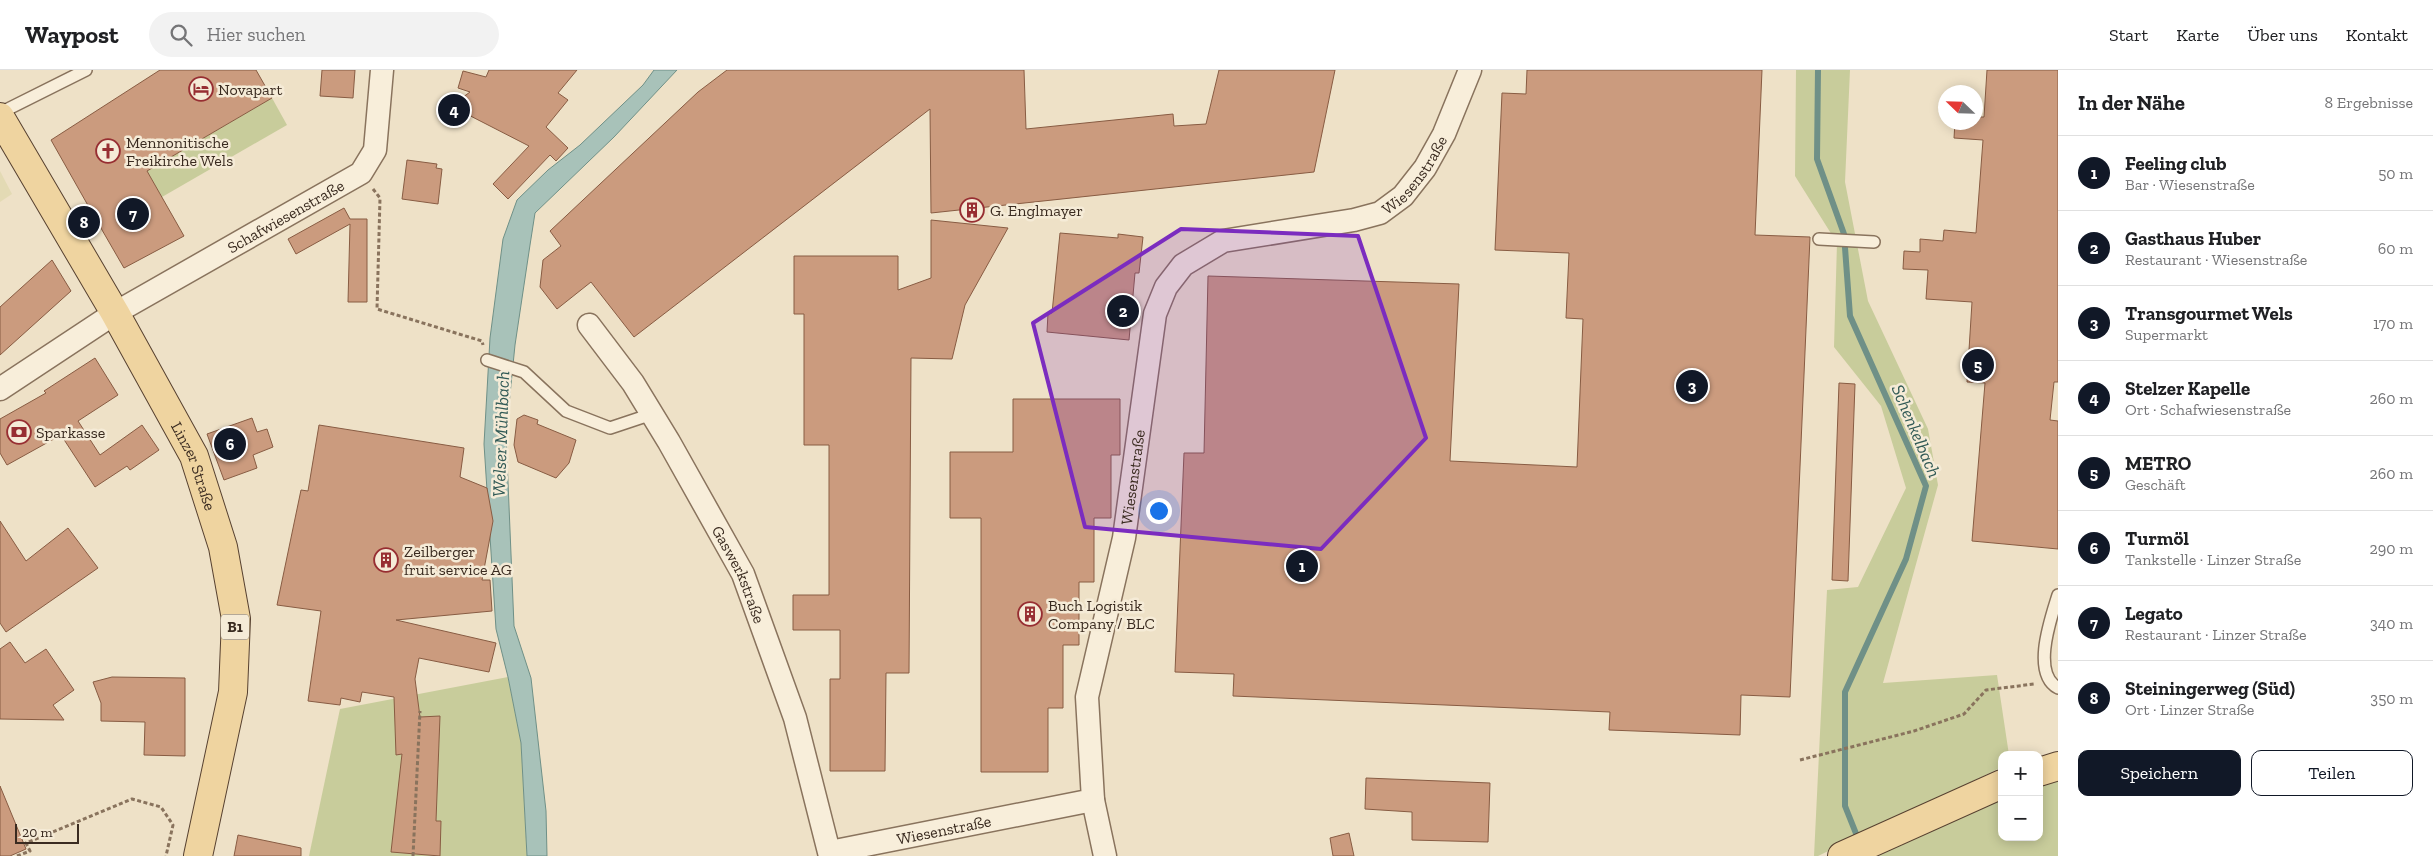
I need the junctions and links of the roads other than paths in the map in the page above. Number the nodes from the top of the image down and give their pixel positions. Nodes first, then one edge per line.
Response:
1 (86, 70) edge
2 (382, 70) edge
3 (1470, 70) edge
4 (0, 115) edge
5 (1819, 239) dead end
6 (1874, 242) dead end
7 (115, 312) junction
8 (589, 325) dead end
9 (487, 360) road end
10 (0, 389) edge
11 (652, 414) junction
12 (2058, 594) edge
13 (2054, 685) edge
14 (2058, 766) edge
15 (2043, 771) edge
16 (1998, 786) edge
17 (1093, 800) junction
18 (830, 854) edge
19 (198, 856) edge
20 (1105, 856) edge
21 (1842, 856) edge

1 - 4 lane
2 - 7 street, Schafwiesenstraße
3 - 17 street, Wiesenstraße
4 - 7 main road, Linzer Straße / B1
5 - 6 lane
7 - 10 street, Schafwiesenstraße
7 - 19 main road, Linzer Straße / B1
8 - 11 street, Gaswerkstraße
9 - 11 lane
11 - 18 street, Gaswerkstraße
12 - 13 lane
14 - 15 main road
16 - 21 main road
17 - 18 street, Wiesenstraße
17 - 20 street

